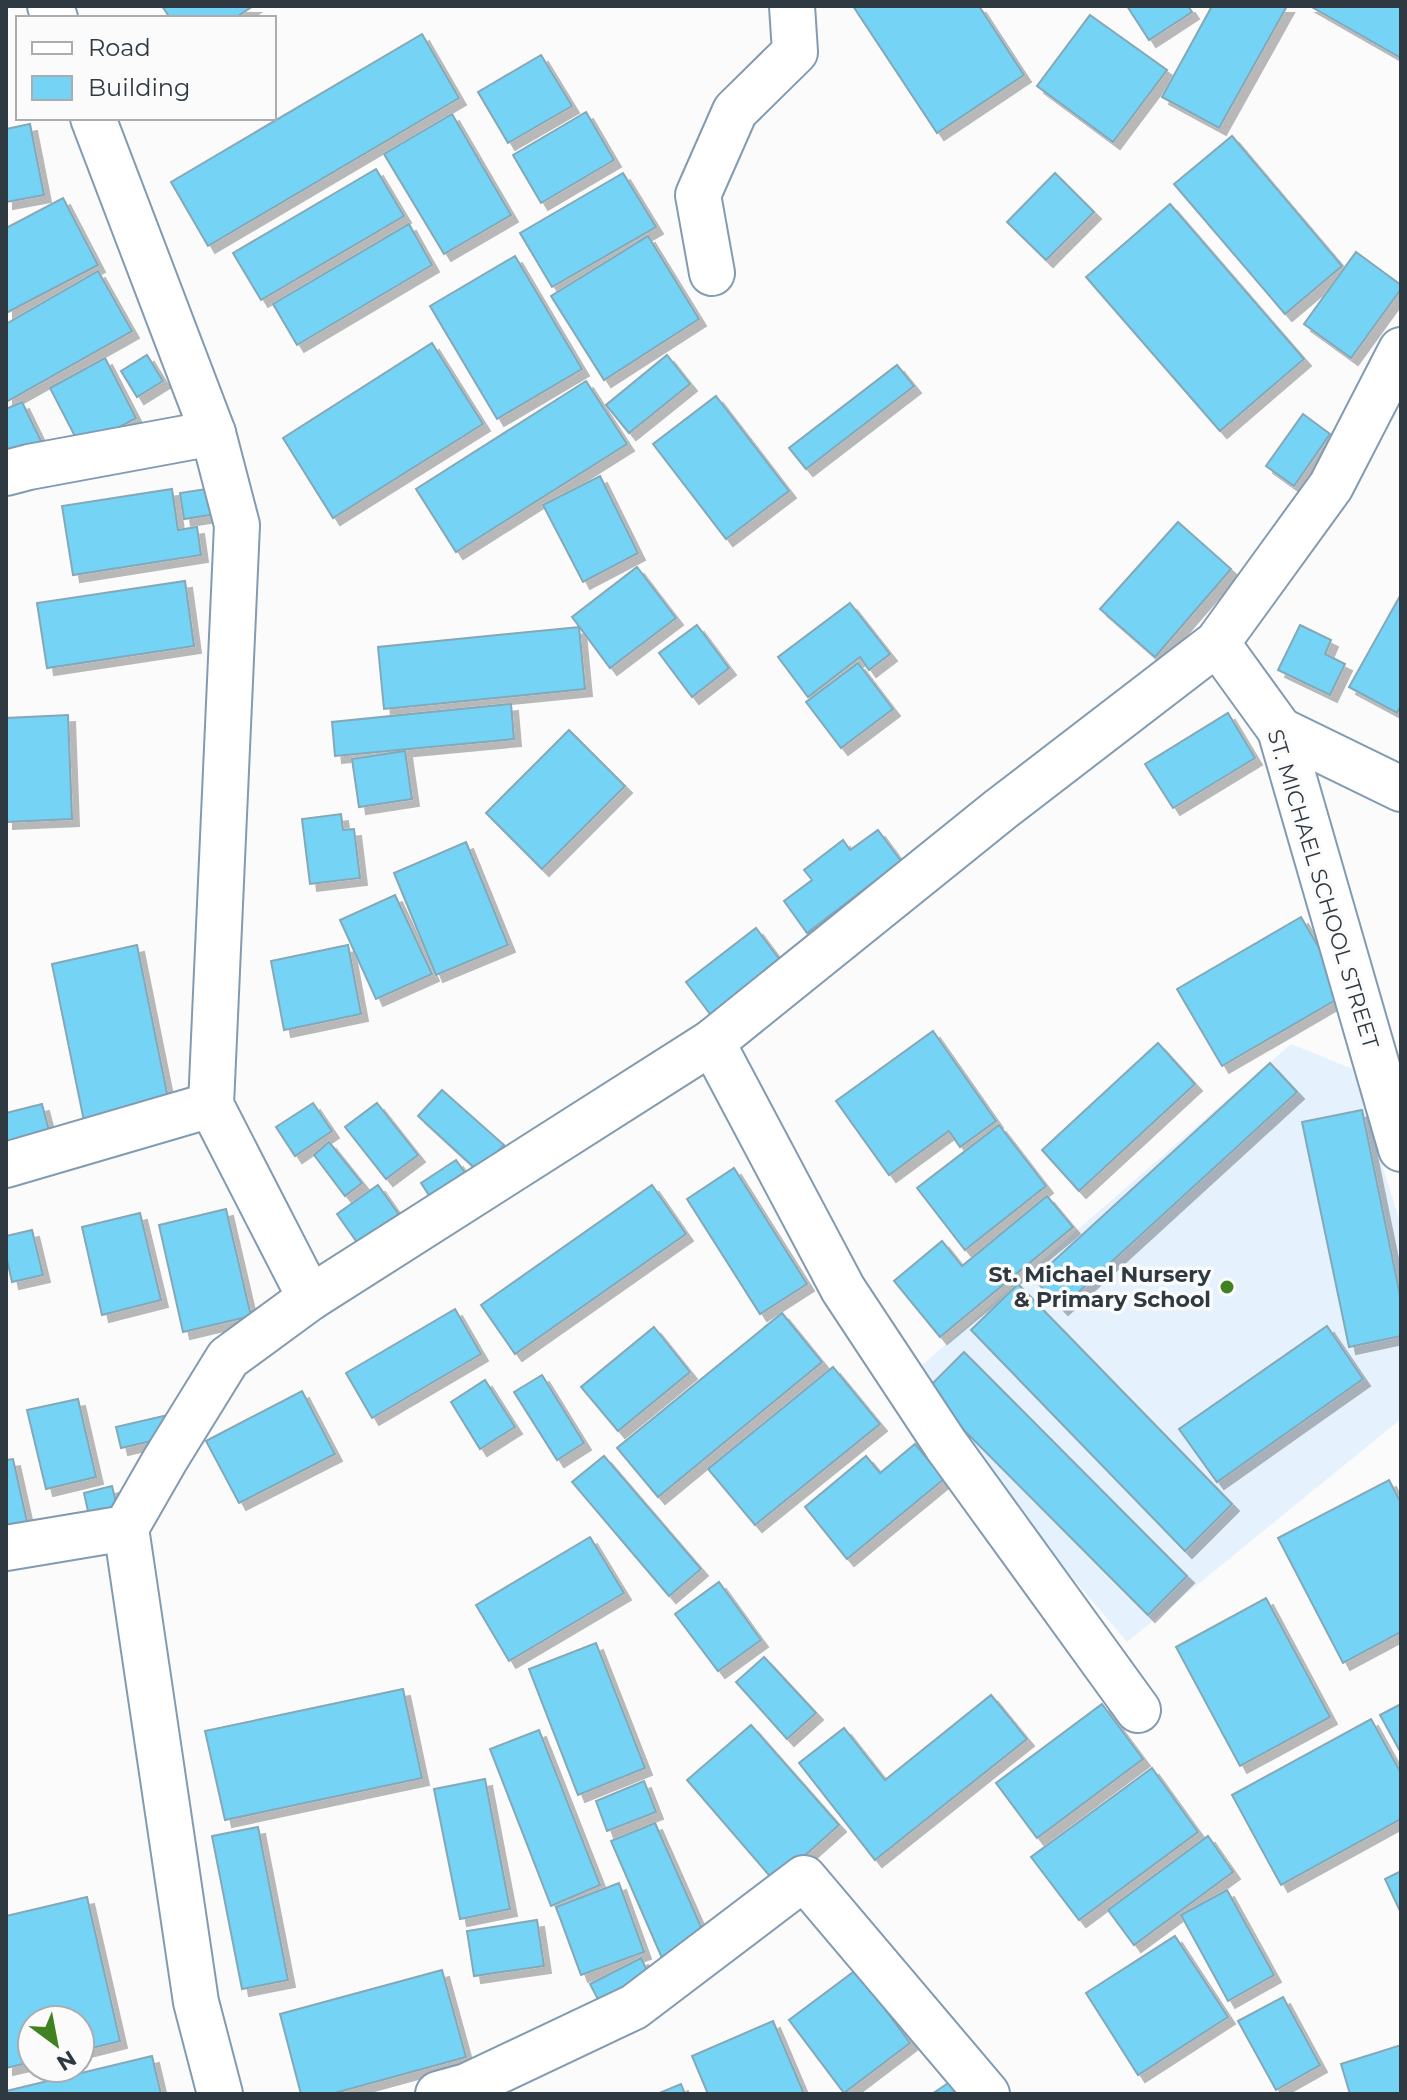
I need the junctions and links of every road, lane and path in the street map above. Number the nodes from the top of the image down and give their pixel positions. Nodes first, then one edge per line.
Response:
1 (792, 6) edge
2 (94, 120) edge
3 (712, 273) dead end
4 (1401, 350) edge
5 (213, 433) junction
6 (6, 473) edge
7 (1217, 643) junction
8 (1280, 730) junction
9 (1401, 789) edge
10 (712, 1042) junction
11 (211, 1105) junction
12 (1401, 1149) edge
13 (6, 1165) edge
14 (310, 1298) junction
15 (126, 1528) junction
16 (6, 1548) edge
17 (1138, 1710) dead end
18 (220, 2094) edge
19 (438, 2094) edge
20 (987, 2094) edge

1 - 3 street
2 - 5 street
4 - 7 street
5 - 6 street
5 - 11 street
7 - 8 street, ST. MICHAEL SCHOOL STREET
7 - 10 street
8 - 9 street
8 - 12 street, ST. MICHAEL SCHOOL STREET
10 - 14 street
10 - 17 street
11 - 13 street
11 - 14 street
14 - 15 street
15 - 16 street
15 - 18 street
19 - 20 street

